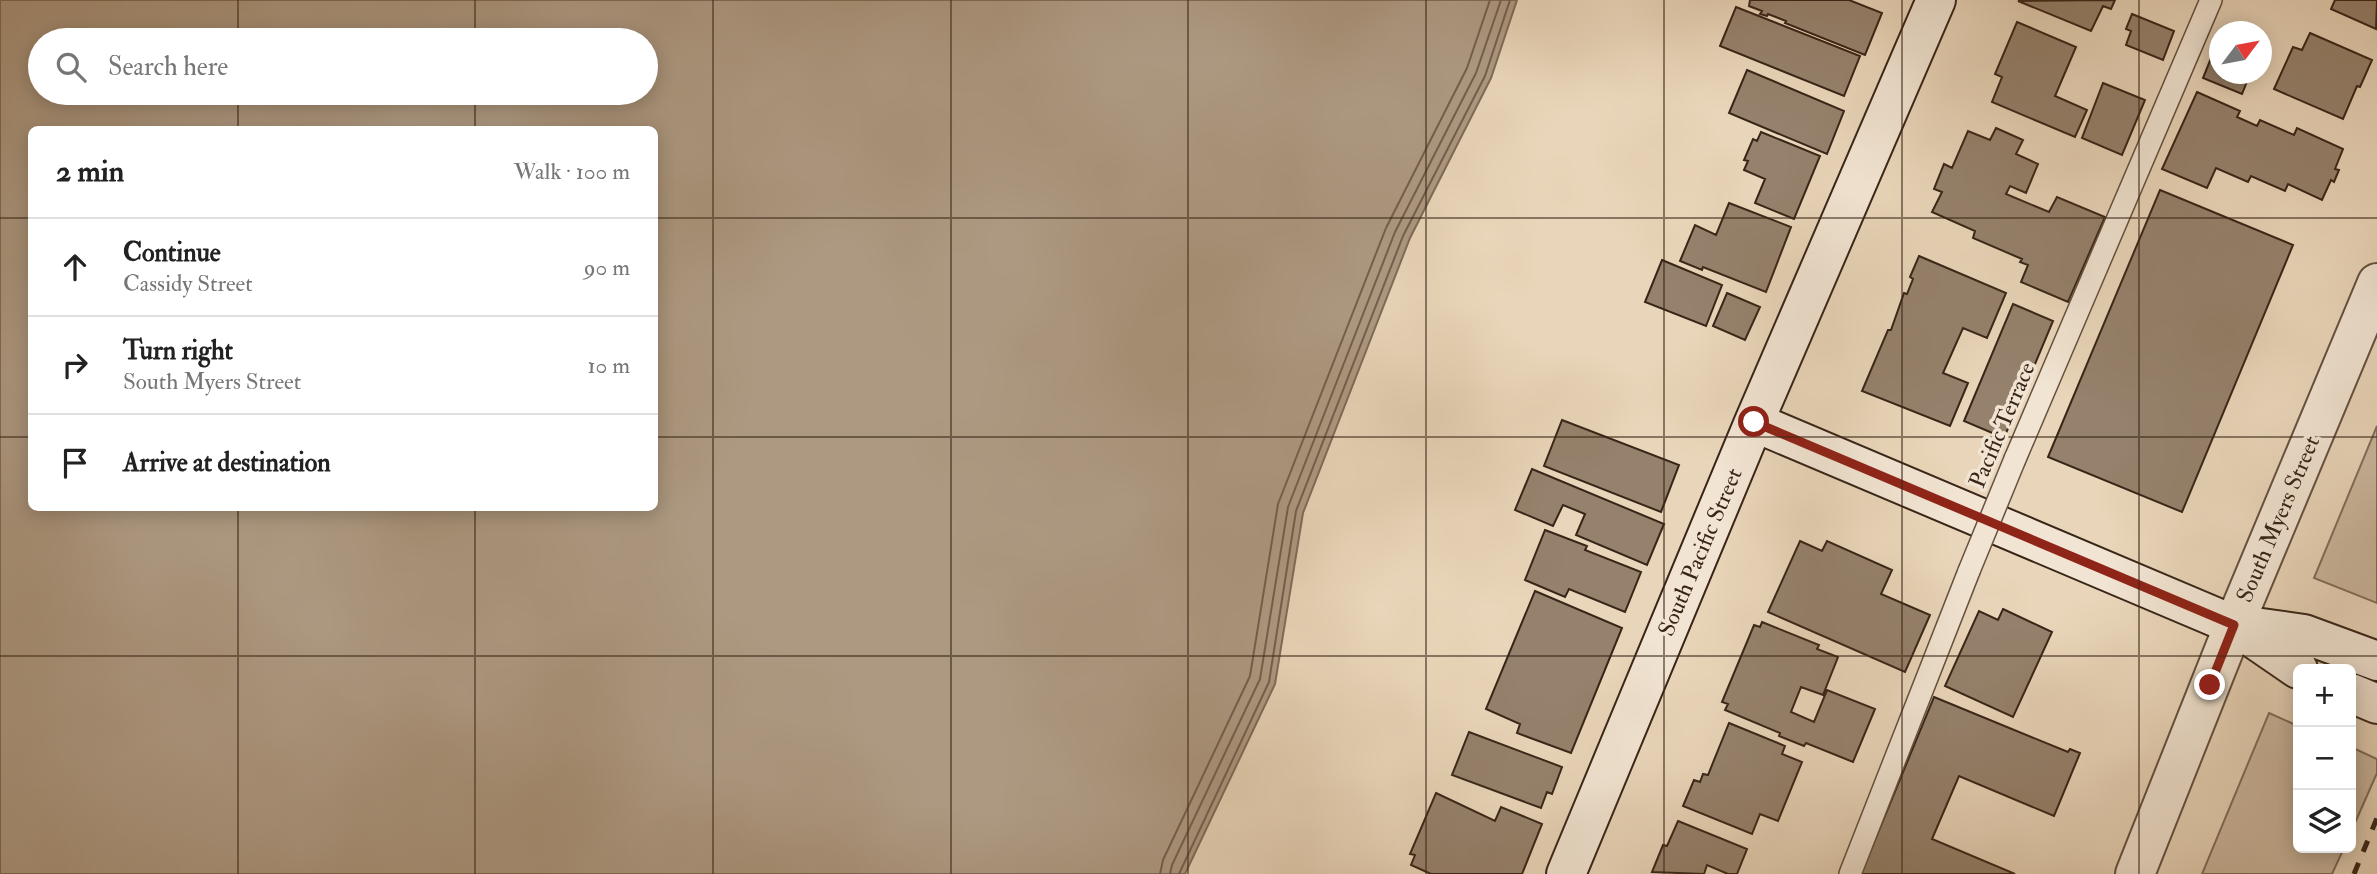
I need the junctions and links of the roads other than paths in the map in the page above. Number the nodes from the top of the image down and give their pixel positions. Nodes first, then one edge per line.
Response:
1 (1936, 0) edge
2 (2211, 0) edge
3 (2377, 282) edge
4 (1754, 422) junction
5 (2234, 625) junction
6 (2377, 661) edge
7 (2293, 666) edge
8 (2356, 695) edge
9 (2377, 704) edge
10 (1566, 874) edge
11 (1850, 874) edge
12 (2135, 874) edge

1 - 4 main road, South Pacific Street
2 - 11 lane, Pacific Terrace, bridge
3 - 5 main road, South Myers Street
4 - 5 main road
4 - 10 main road, South Pacific Street
5 - 6 main road
5 - 7 main road
5 - 12 main road, South Myers Street
8 - 9 main road

